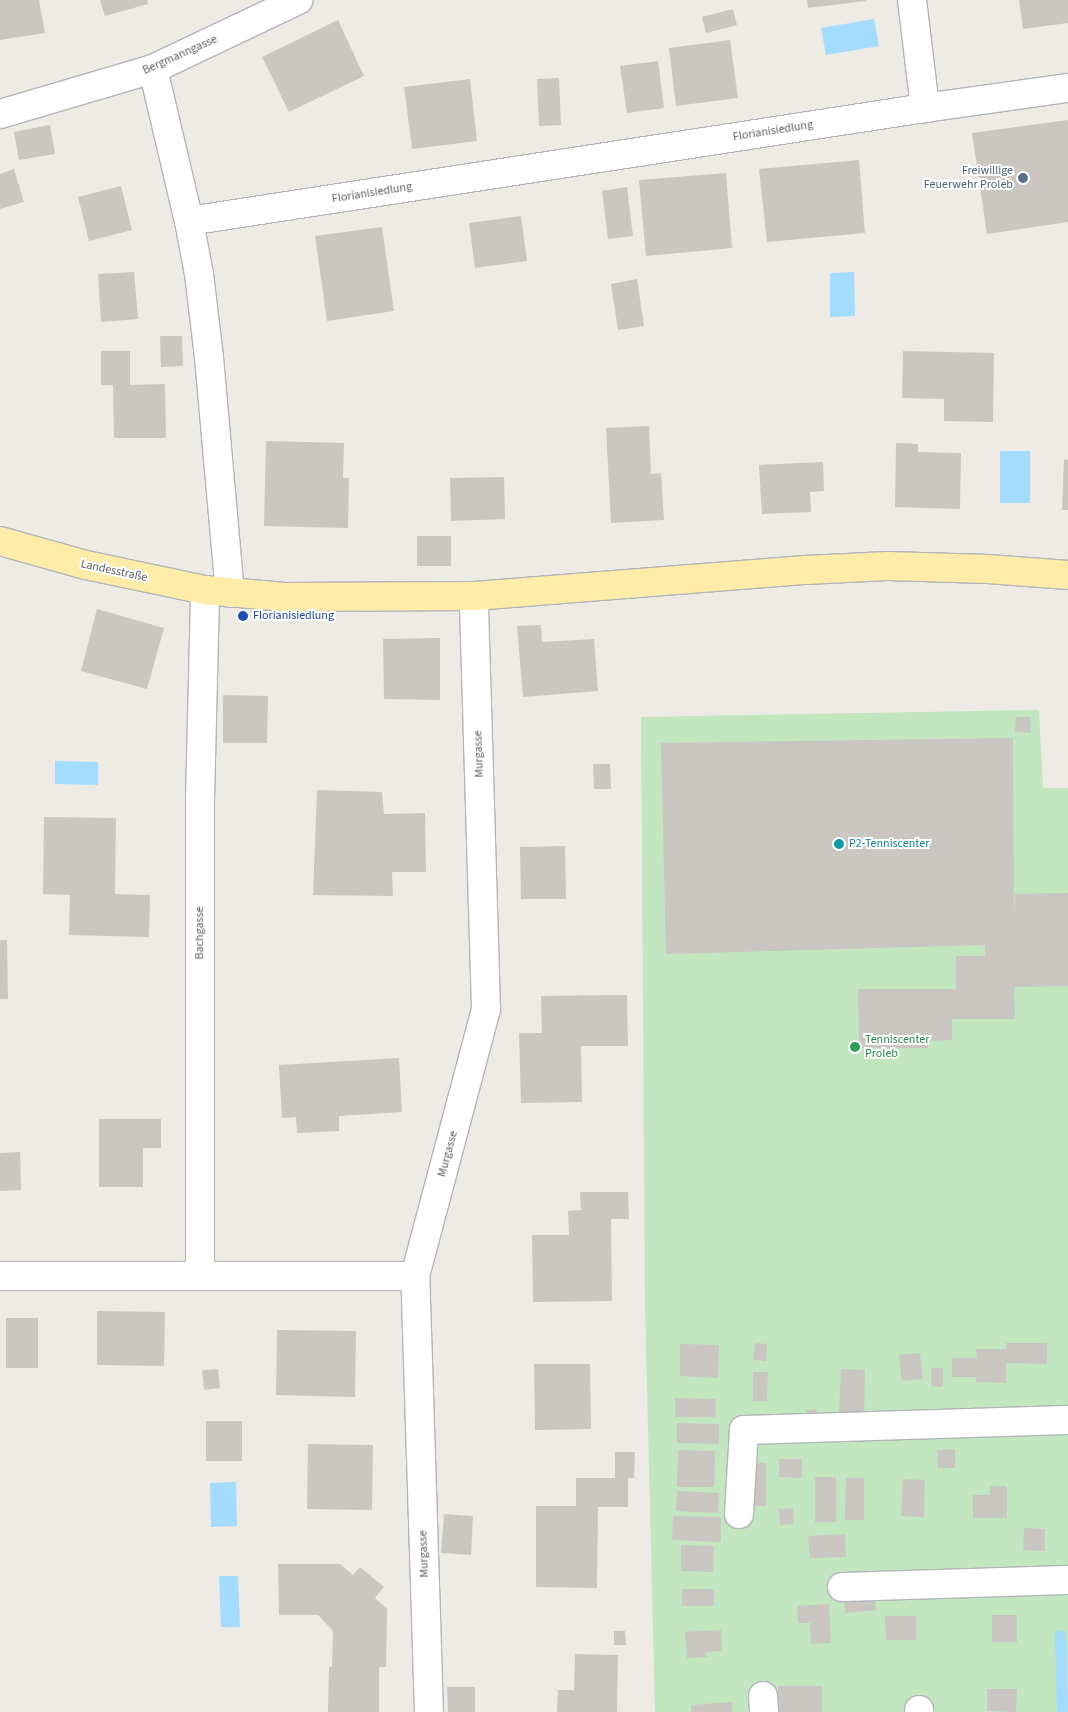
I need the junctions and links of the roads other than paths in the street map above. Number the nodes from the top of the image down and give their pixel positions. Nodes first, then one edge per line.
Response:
1 (298, 0) edge
2 (912, 0) edge
3 (153, 69) junction
4 (1068, 88) edge
5 (926, 108) junction
6 (0, 114) edge
7 (189, 221) junction
8 (0, 541) edge
9 (1068, 575) edge
10 (218, 591) junction
11 (474, 596) junction
12 (0, 1276) edge
13 (200, 1276) junction
14 (416, 1276) junction
15 (1068, 1420) edge
16 (739, 1514) dead end
17 (1068, 1580) edge
18 (842, 1587) dead end
19 (429, 1712) edge

1 - 3 street, Bergmanngasse
2 - 5 street
3 - 6 street, Bergmanngasse
3 - 7 street
4 - 5 street, Florianisiedlung
5 - 7 street, Florianisiedlung
7 - 10 street
8 - 10 main road, Landesstraße
9 - 11 main road, Landesstraße
10 - 11 main road, Landesstraße
10 - 13 street, Bachgasse
11 - 14 street, Murgasse
12 - 13 street
13 - 14 street
14 - 19 street, Murgasse
15 - 16 street
17 - 18 street

